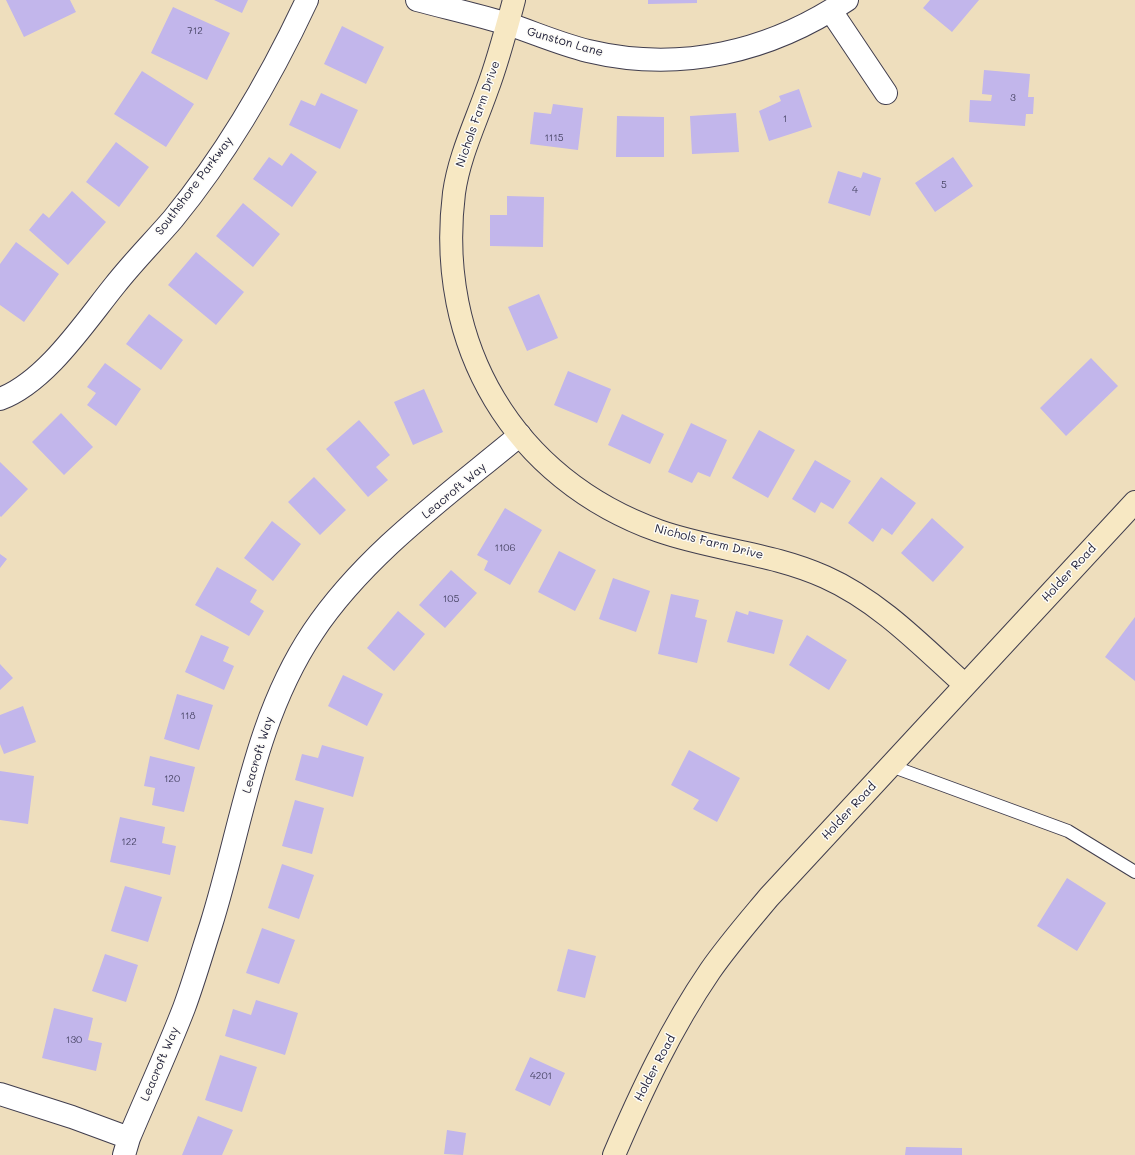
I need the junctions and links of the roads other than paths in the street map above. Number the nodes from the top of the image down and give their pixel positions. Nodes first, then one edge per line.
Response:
1 (307, 0) edge
2 (417, 0) edge
3 (514, 0) edge
4 (839, 6) edge
5 (508, 24) junction
6 (886, 93) dead end
7 (0, 398) edge
8 (520, 435) junction
9 (1135, 502) edge
10 (965, 685) junction
11 (891, 766) junction
12 (1135, 872) edge
13 (0, 1094) edge
14 (126, 1147) edge
15 (614, 1155) edge

1 - 7 street, Southshore Parkway
2 - 5 street, Gunston Lane
3 - 5 street, Nichols Farm Drive
4 - 5 street, Gunston Lane
4 - 6 street
5 - 8 street, Nichols Farm Drive
8 - 10 street, Nichols Farm Drive
8 - 14 street, Leacroft Way
9 - 10 street, Holder Road
10 - 11 street, Holder Road
11 - 12 lane
11 - 15 street, Holder Road
13 - 14 street

